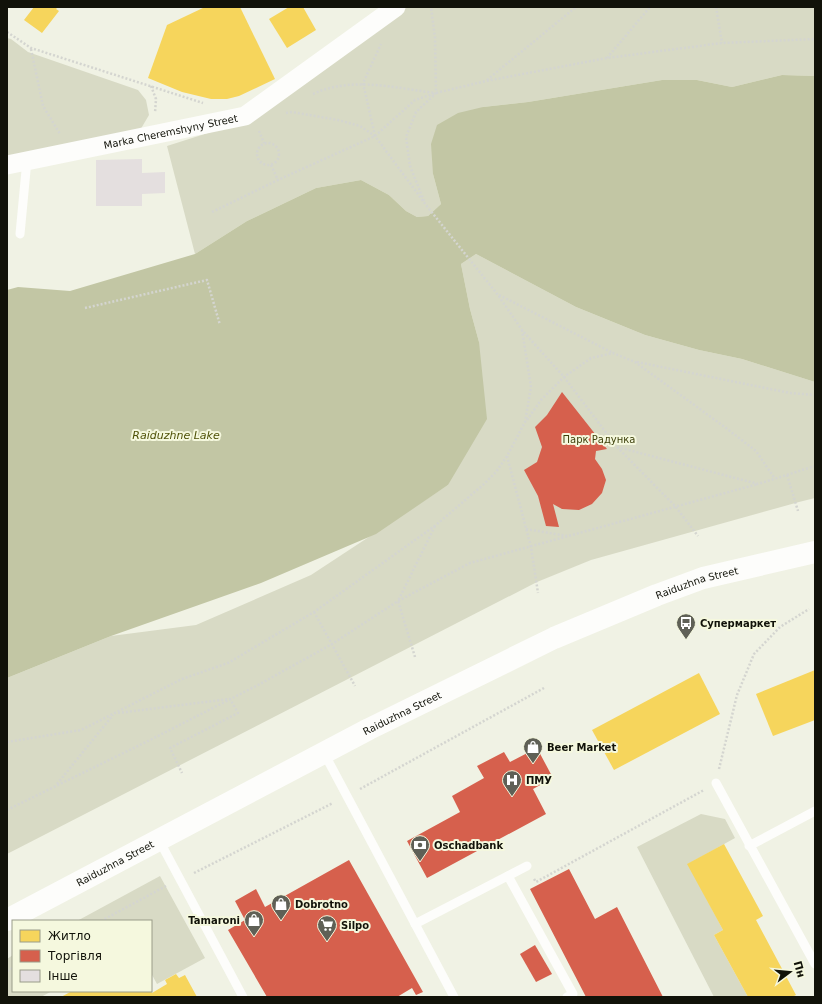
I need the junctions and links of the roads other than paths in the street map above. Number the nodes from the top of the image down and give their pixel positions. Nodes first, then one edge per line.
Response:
1 (396, 7) edge
2 (27, 160) junction
3 (7, 165) edge
4 (20, 234) dead end
5 (815, 552) edge
6 (324, 753) junction
7 (716, 783) road end
8 (815, 811) edge
9 (159, 840) junction
10 (749, 846) junction
11 (527, 866) road end
12 (508, 876) junction
13 (7, 920) edge
14 (415, 924) junction
15 (815, 964) edge
16 (243, 997) edge
17 (454, 997) edge
18 (567, 997) edge

1 - 2 street, Marka Cheremshyny Street
2 - 3 street, Marka Cheremshyny Street
2 - 4 lane
5 - 6 street, Raiduzhna Street
6 - 9 street, Raiduzhna Street
6 - 14 lane
7 - 10 lane
8 - 10 lane
9 - 13 street, Raiduzhna Street
9 - 16 lane
10 - 15 lane
11 - 12 lane
12 - 14 lane
12 - 18 lane
14 - 17 lane

